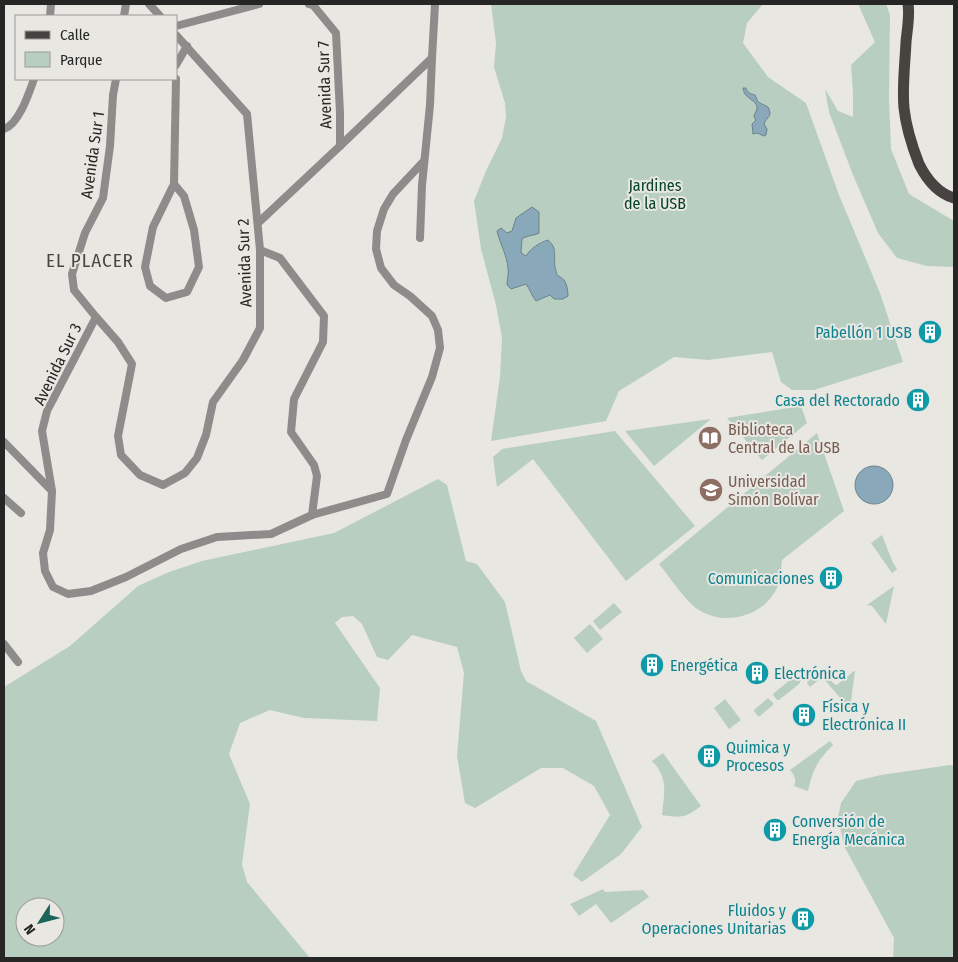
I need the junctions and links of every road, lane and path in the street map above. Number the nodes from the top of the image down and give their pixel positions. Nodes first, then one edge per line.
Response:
1 (149, 4) edge
2 (259, 4) edge
3 (309, 4) edge
4 (434, 4) edge
5 (908, 4) edge
6 (159, 15) edge
7 (178, 25) edge
8 (178, 36) edge
9 (187, 46) junction
10 (432, 58) junction
11 (178, 62) edge
12 (34, 80) edge
13 (116, 80) edge
14 (176, 80) edge
15 (4, 129) edge
16 (340, 146) junction
17 (424, 161) junction
18 (174, 184) junction
19 (954, 198) edge
20 (258, 223) junction
21 (420, 238) dead end
22 (260, 250) junction
23 (96, 317) junction
24 (4, 442) edge
25 (163, 485) joint
26 (52, 491) junction
27 (4, 498) edge
28 (21, 513) dead end
29 (312, 515) junction
30 (4, 644) edge
31 (18, 662) dead end

1 - 6 street
2 - 7 street
3 - 16 street, Avenida Sur 7
4 - 10 street
5 - 19 main road
8 - 9 street, Avenida Sur 2
9 - 11 street
9 - 20 street, Avenida Sur 2
10 - 16 street
10 - 17 street
12 - 15 street
13 - 23 street, Avenida Sur 1
14 - 18 street
16 - 20 street
17 - 21 street
17 - 29 street
18 - 18 street
20 - 22 street, Avenida Sur 2
22 - 25 street, Avenida Sur 2
22 - 29 street
23 - 25 street, Avenida Sur 1
23 - 26 street, Avenida Sur 3
24 - 26 street
26 - 29 street, Avenida Sur 3
27 - 28 street
30 - 31 street

